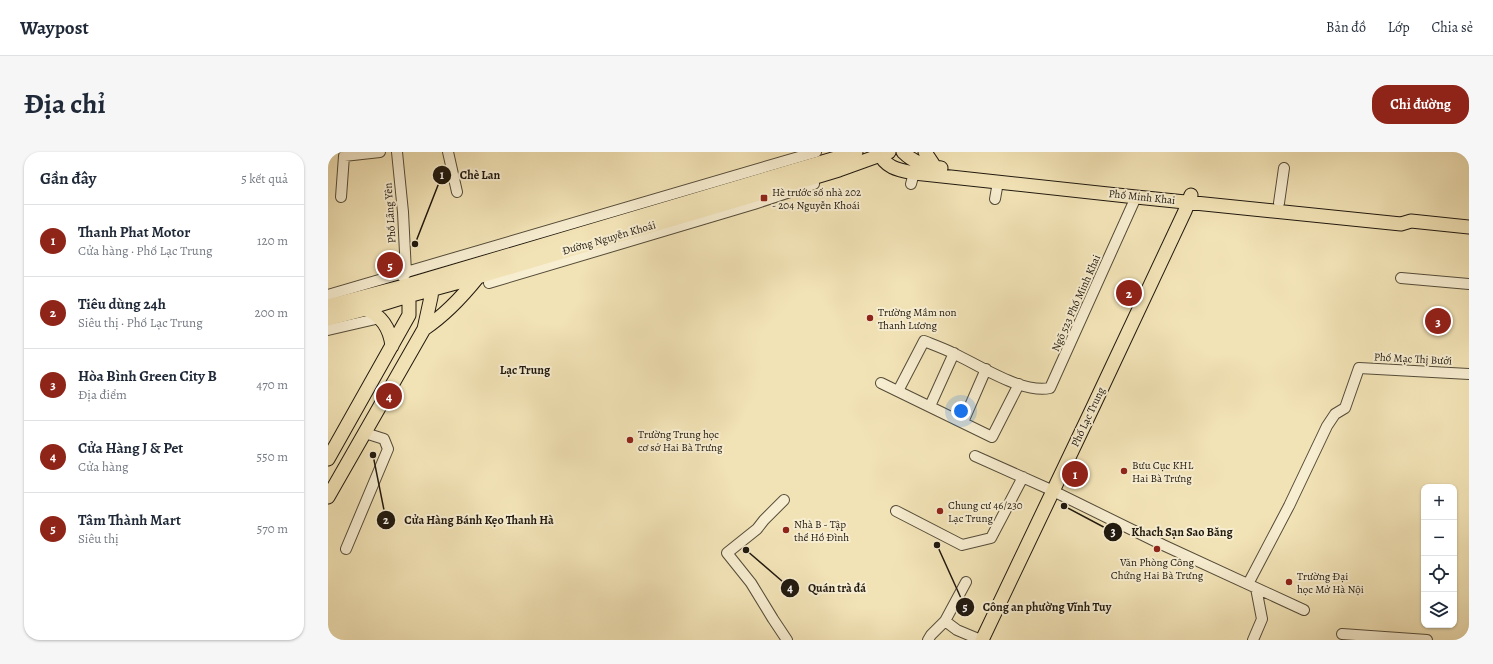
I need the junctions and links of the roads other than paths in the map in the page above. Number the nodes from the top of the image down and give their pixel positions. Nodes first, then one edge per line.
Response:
1 (380, 152) edge
2 (397, 152) edge
3 (448, 152) edge
4 (816, 152) edge
5 (856, 152) edge
6 (903, 152) edge
7 (925, 152) edge
8 (882, 153) edge
9 (935, 167) junction
10 (1284, 168) dead end
11 (832, 177) dead end
12 (998, 182) junction
13 (458, 192) dead end
14 (340, 197) dead end
15 (1136, 197) junction
16 (995, 198) dead end
17 (1190, 198) junction
18 (1283, 206) junction
19 (1469, 227) edge
20 (484, 278) junction
21 (1401, 278) dead end
22 (407, 284) junction
23 (430, 284) junction
24 (1469, 284) edge
25 (328, 295) edge
26 (328, 306) edge
27 (366, 309) junction
28 (380, 318) junction
29 (328, 319) edge
30 (424, 329) junction
31 (328, 330) edge
32 (392, 346) junction
33 (954, 353) junction
34 (986, 369) junction
35 (1469, 374) edge
36 (881, 383) dead end
37 (1018, 384) junction
38 (898, 391) junction
39 (930, 406) junction
40 (963, 422) junction
41 (348, 424) junction
42 (365, 433) junction
43 (975, 456) dead end
44 (328, 460) edge
45 (1023, 477) junction
46 (1052, 491) junction
47 (328, 497) edge
48 (784, 500) dead end
49 (896, 511) dead end
50 (346, 549) dead end
51 (966, 582) dead end
52 (1252, 586) junction
53 (1304, 610) dead end
54 (945, 621) junction
55 (1342, 634) dead end
56 (787, 640) edge
57 (928, 640) edge
58 (981, 640) edge
59 (1253, 640) edge
60 (1427, 640) edge

1 - 14 street
2 - 22 street, Phố Lãng Yên
3 - 13 street
4 - 22 street, Đường Nguyễn Khoái
5 - 23 main road, Đường Nguyễn Khoái
6 - 9 main road, Phố Minh Khai
7 - 9 main road
8 - 12 main road, Phố Minh Khai
8 - 20 main road, Đường Nguyễn Khoái
9 - 17 main road, Phố Minh Khai
10 - 18 street
11 - 20 street, Đường Nguyễn Khoái
12 - 15 main road, Phố Minh Khai
12 - 16 street
15 - 17 main road, Phố Minh Khai
15 - 37 street, Ngõ 523 Phố Minh Khai
17 - 18 main road, Phố Minh Khai
17 - 46 main road, Phố Lạc Trung
18 - 19 main road, Phố Minh Khai
20 - 23 main road, Đường Nguyễn Khoái
20 - 30 main road
21 - 24 street
22 - 23 main road, Đường Nguyễn Khoái
22 - 25 street, Đường Nguyễn Khoái
22 - 26 main road, Đường Nguyễn Khoái
22 - 27 main road, Đường Nguyễn Khoái
22 - 32 main road
23 - 30 main road
27 - 28 main road
27 - 29 main road, Đường Nguyễn Khoái
28 - 31 street
28 - 32 main road
30 - 42 main road
32 - 41 main road
33 - 34 street
33 - 38 street
33 - 39 street
34 - 37 street
34 - 40 street
35 - 52 street, Phố Mạc Thị Bưởi
36 - 38 street
37 - 40 street
38 - 39 street
39 - 40 street
41 - 42 main road
41 - 44 main road
42 - 47 main road
42 - 50 street
43 - 45 street
45 - 46 street
45 - 49 street
46 - 52 street
46 - 58 main road, Phố Lạc Trung
48 - 56 street
51 - 54 street
52 - 53 street
52 - 59 street
54 - 57 street
54 - 58 street
55 - 60 street

